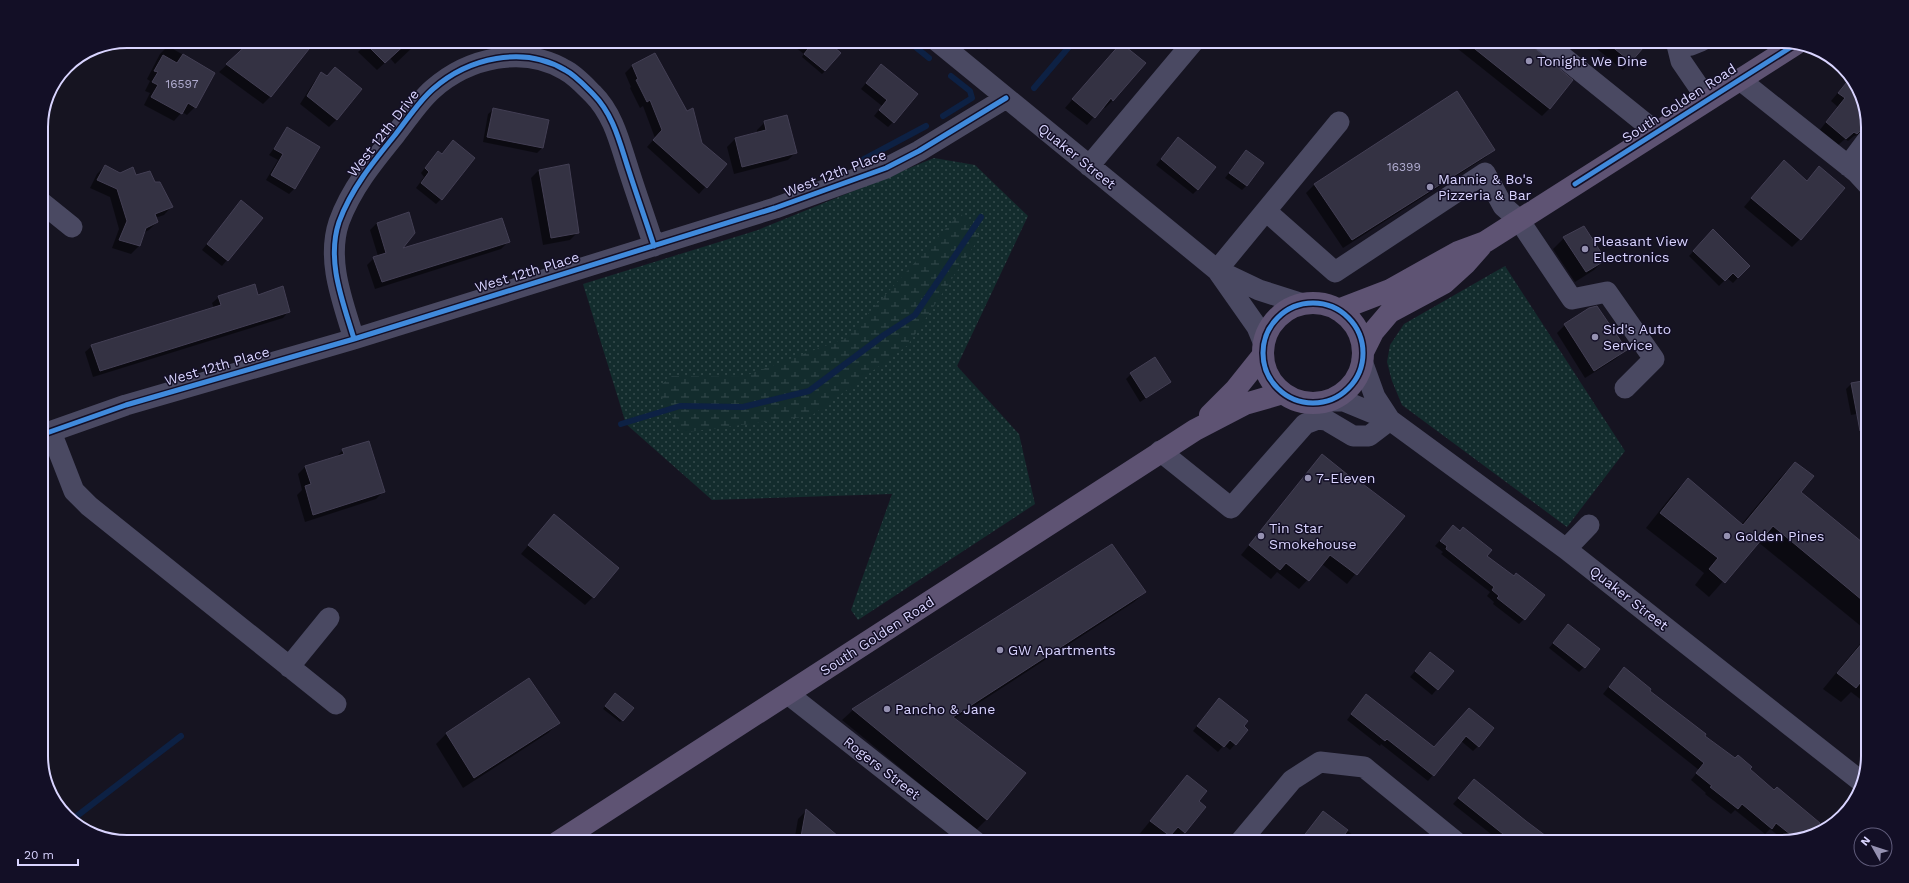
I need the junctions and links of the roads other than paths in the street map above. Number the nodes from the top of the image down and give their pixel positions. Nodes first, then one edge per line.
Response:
1 (945, 48) edge
2 (1188, 48) edge
3 (1552, 48) edge
4 (1679, 48) edge
5 (1789, 49) edge
6 (1739, 79) junction
7 (1006, 98) junction
8 (1707, 99) junction
9 (1339, 122) dead end
10 (1656, 132) junction
11 (1861, 148) edge
12 (1089, 166) junction
13 (1848, 166) junction
14 (1861, 178) edge
15 (48, 208) edge
16 (1266, 211) junction
17 (1519, 220) junction
18 (72, 227) dead end
19 (1485, 242) junction
20 (654, 246) junction
21 (1218, 270) junction
22 (1302, 304) junction
23 (1338, 310) junction
24 (354, 339) junction
25 (1263, 350) junction
26 (1362, 356) junction
27 (1625, 388) dead end
28 (1283, 393) junction
29 (1328, 401) junction
30 (1390, 420) junction
31 (1195, 430) junction
32 (48, 433) edge
33 (48, 438) edge
34 (1160, 451) junction
35 (1589, 525) dead end
36 (1566, 549) junction
37 (329, 618) dead end
38 (290, 667) junction
39 (788, 694) junction
40 (336, 704) dead end
41 (1857, 779) edge
42 (573, 835) edge
43 (967, 835) edge
44 (1246, 835) edge
45 (1447, 835) edge

1 - 7 street, Quaker Street
2 - 12 street
3 - 10 street
4 - 8 street
5 - 6 main road, South Golden Road
6 - 8 main road, South Golden Road
6 - 13 street
7 - 12 street, Quaker Street
7 - 20 street, West 12th Place
8 - 10 main road, South Golden Road
9 - 16 street
10 - 17 main road, South Golden Road
11 - 13 street
12 - 21 street, Quaker Street
13 - 14 street
15 - 18 street
16 - 17 street
16 - 21 street
17 - 19 main road, South Golden Road
17 - 27 street
19 - 23 main road, South Golden Road
19 - 26 main road, South Golden Road
20 - 24 street, West 12th Place
20 - 24 street, West 12th Drive
21 - 22 street, Quaker Street
21 - 25 street, Quaker Street
22 - 23 main road
22 - 25 main road
23 - 26 main road
24 - 32 street, West 12th Place
25 - 28 main road
25 - 31 main road, South Golden Road
26 - 29 main road
26 - 30 street, Quaker Street
28 - 29 main road
28 - 31 main road, South Golden Road
29 - 30 street, Quaker Street
30 - 34 street
30 - 36 street, Quaker Street
31 - 34 main road, South Golden Road
33 - 38 street
34 - 39 main road, South Golden Road
35 - 36 street
36 - 41 street, Quaker Street
37 - 38 street
38 - 40 street
39 - 42 main road, South Golden Road
39 - 43 street, Rogers Street
44 - 45 street

